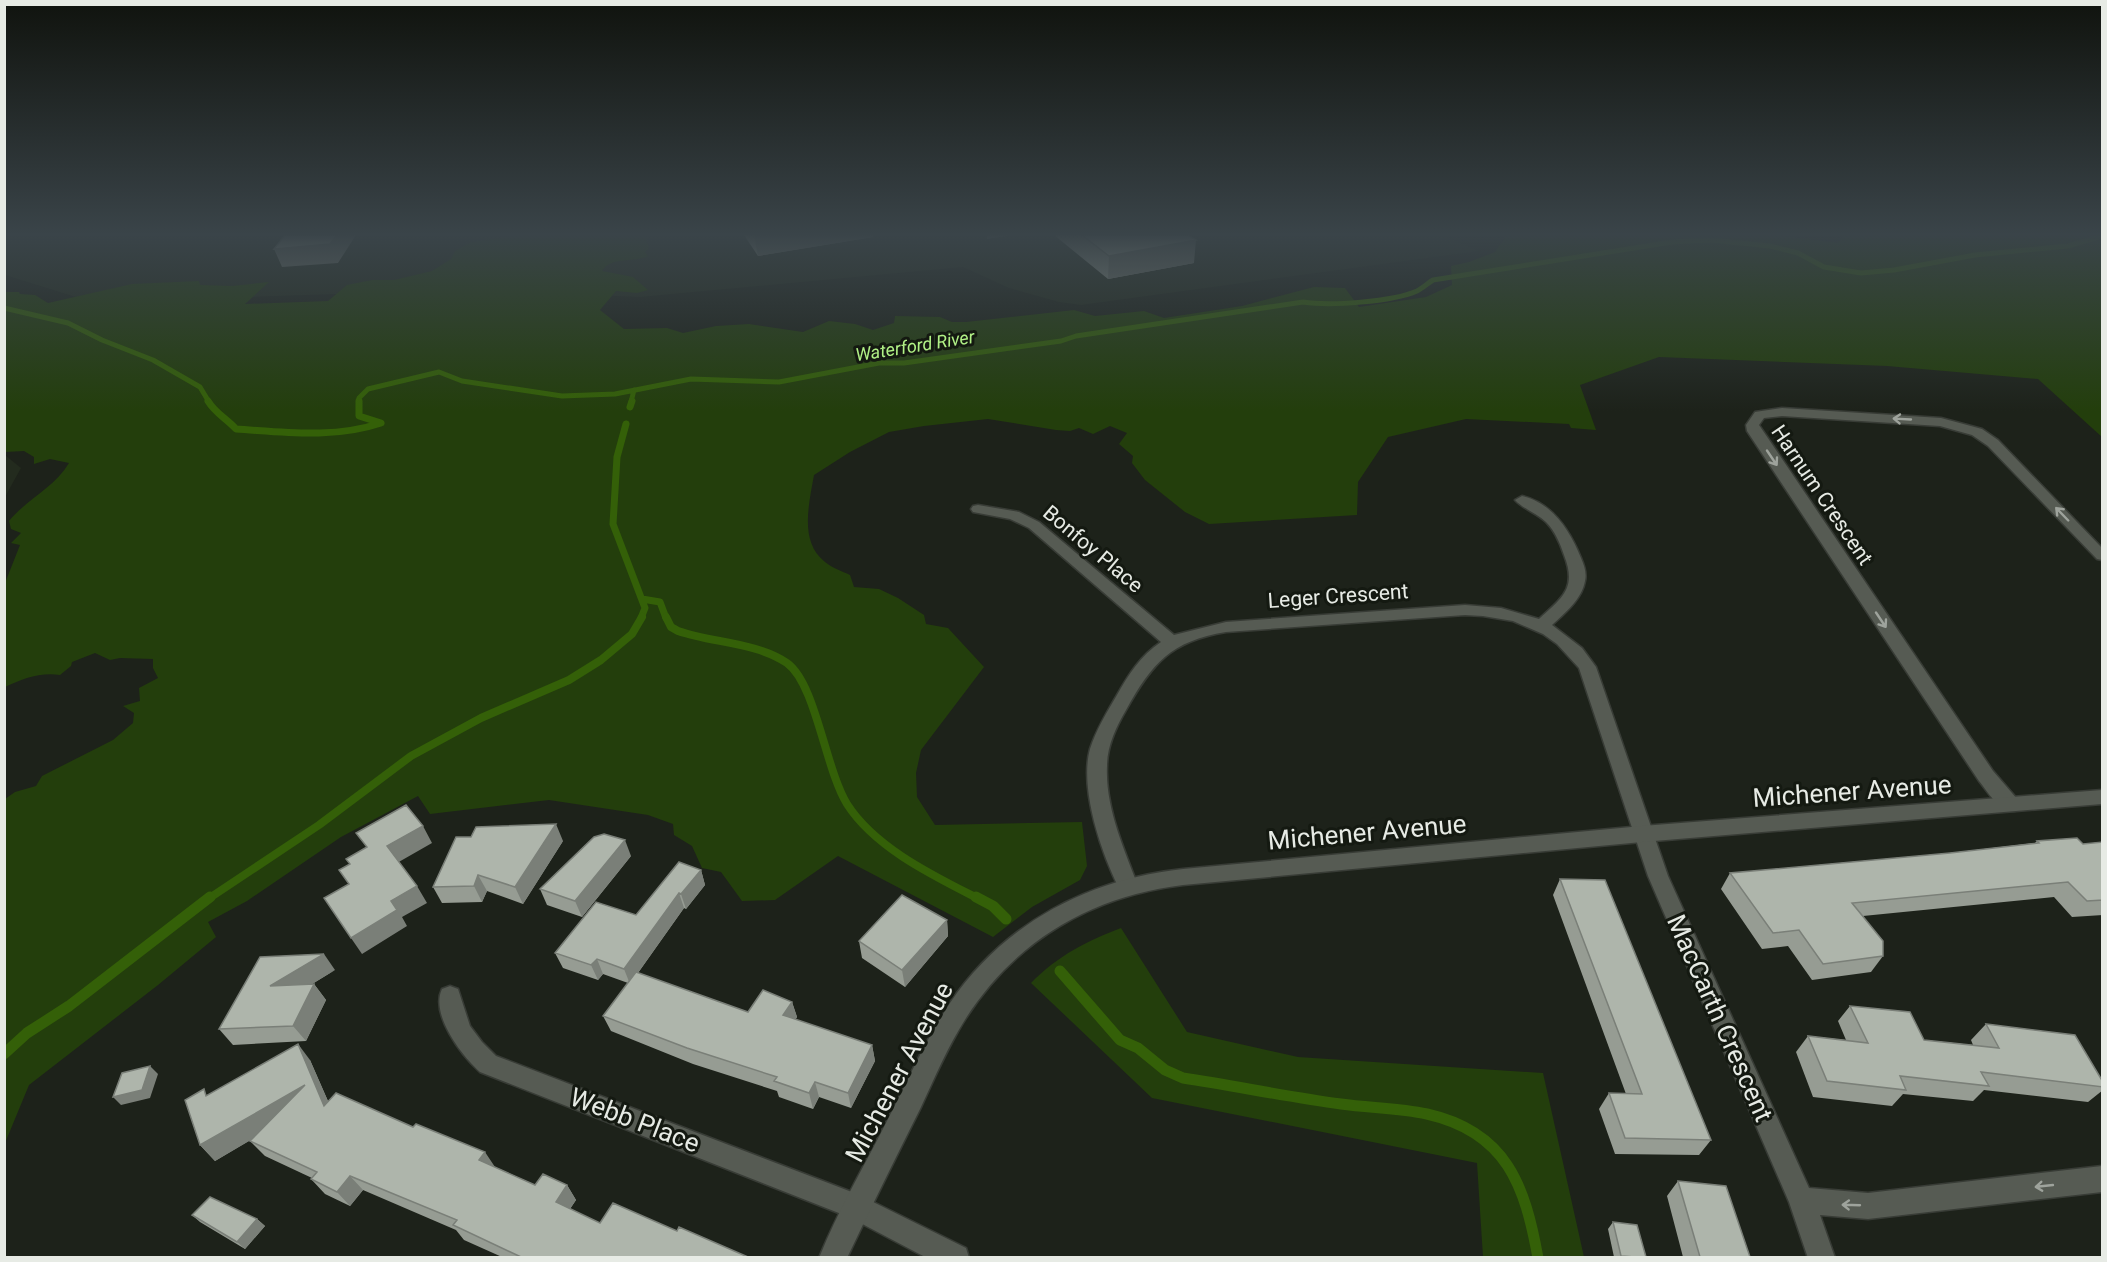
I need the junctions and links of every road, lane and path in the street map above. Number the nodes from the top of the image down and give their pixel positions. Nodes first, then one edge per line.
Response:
1 (1522, 500) dead end
2 (978, 509) dead end
3 (2103, 556) edge
4 (1542, 625) junction
5 (1171, 642) junction
6 (2103, 797) edge
7 (2011, 805) junction
8 (1642, 834) junction
9 (1128, 886) junction
10 (450, 996) dead end
11 (2103, 1179) edge
12 (1801, 1200) junction
13 (857, 1207) junction
14 (832, 1257) edge
15 (956, 1257) edge
16 (1822, 1257) edge

1 - 4 street
2 - 5 street, Bonfoy Place
3 -> 7 street, Harnum Crescent
4 - 5 street, Leger Crescent
4 - 8 street, Leger Crescent
5 - 9 street, Leger Crescent
6 - 7 street, Michener Avenue
7 - 8 street, Michener Avenue
8 - 9 street, Michener Avenue
8 - 12 street, MacCarth Crescent
9 - 13 street, Michener Avenue
10 - 13 street, Webb Place
11 -> 12 street
12 - 16 street, MacCarth Crescent
13 - 14 street, Michener Avenue
13 - 15 street, Webb Place

